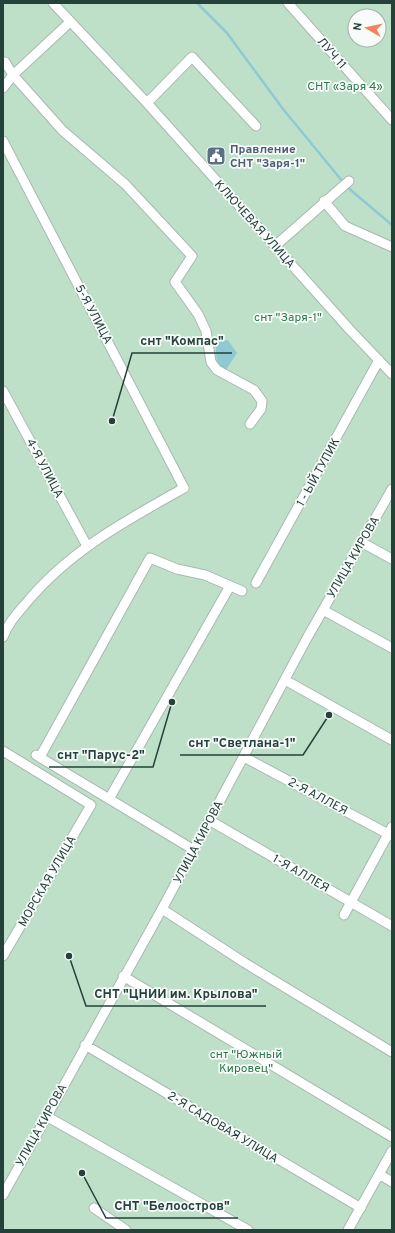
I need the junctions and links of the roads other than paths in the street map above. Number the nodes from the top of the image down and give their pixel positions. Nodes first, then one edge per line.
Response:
1 (288, 3) edge
2 (57, 4) edge
3 (70, 22) junction
4 (5, 62) dead end
5 (13, 75) junction
6 (3, 88) edge
7 (147, 103) junction
8 (392, 120) edge
9 (256, 126) dead end
10 (3, 141) edge
11 (349, 181) dead end
12 (324, 201) junction
13 (275, 246) junction
14 (392, 247) edge
15 (379, 360) junction
16 (392, 374) edge
17 (3, 391) edge
18 (250, 424) dead end
19 (392, 489) edge
20 (361, 542) junction
21 (86, 546) junction
22 (392, 560) edge
23 (256, 583) dead end
24 (230, 586) junction
25 (242, 591) dead end
26 (323, 610) junction
27 (5, 622) edge
28 (3, 637) edge
29 (392, 648) edge
30 (285, 680) junction
31 (392, 740) edge
32 (3, 751) edge
33 (244, 757) junction
34 (109, 800) junction
35 (209, 820) junction
36 (391, 832) edge
37 (194, 850) junction
38 (351, 902) junction
39 (162, 909) junction
40 (344, 915) dead end
41 (392, 926) edge
42 (3, 956) edge
43 (123, 976) junction
44 (85, 1045) junction
45 (392, 1052) edge
46 (46, 1116) junction
47 (392, 1138) edge
48 (392, 1151) edge
49 (379, 1174) junction
50 (392, 1182) edge
51 (3, 1195) edge
52 (94, 1208) dead end
53 (361, 1208) junction
54 (124, 1229) edge
55 (248, 1230) edge
56 (348, 1230) edge

1 - 8 street, ЛУЧ 11
2 - 3 street, КЛЮЧЕВАЯ УЛИЦА
3 - 5 street
3 - 7 street, КЛЮЧЕВАЯ УЛИЦА
4 - 5 street
5 - 6 street
5 - 18 street
7 - 9 street
7 - 13 street, КЛЮЧЕВАЯ УЛИЦА
10 - 21 street, 5-Я УЛИЦА
11 - 12 street
12 - 13 street
12 - 14 street
13 - 15 street, КЛЮЧЕВАЯ УЛИЦА
15 - 16 street, КЛЮЧЕВАЯ УЛИЦА
15 - 23 street, 1 - ЫЙ ТУПИК
17 - 21 street, 4-Я УЛИЦА
19 - 20 street, УЛИЦА КИРОВА
20 - 22 street
20 - 26 street, УЛИЦА КИРОВА
21 - 27 street
24 - 25 street
24 - 34 street
24 - 34 street
26 - 29 street
26 - 30 street, УЛИЦА КИРОВА
27 - 28 street
30 - 31 street
30 - 33 street, УЛИЦА КИРОВА
32 - 42 street, МОРСКАЯ УЛИЦА
33 - 35 street, УЛИЦА КИРОВА
33 - 36 street, 2-Я АЛЛЕЯ
34 - 37 street
35 - 37 street, УЛИЦА КИРОВА
35 - 38 street, 1-Я АЛЛЕЯ
36 - 38 street
37 - 39 street, УЛИЦА КИРОВА
38 - 40 street
38 - 41 street, 1-Я АЛЛЕЯ
39 - 43 street, УЛИЦА КИРОВА
39 - 45 street
43 - 44 street, УЛИЦА КИРОВА
43 - 47 street
44 - 46 street, УЛИЦА КИРОВА
44 - 53 street, 2-Я САДОВАЯ УЛИЦА
46 - 51 street, УЛИЦА КИРОВА
46 - 55 street
48 - 49 street
49 - 50 street
49 - 53 street
52 - 54 street
53 - 56 street

